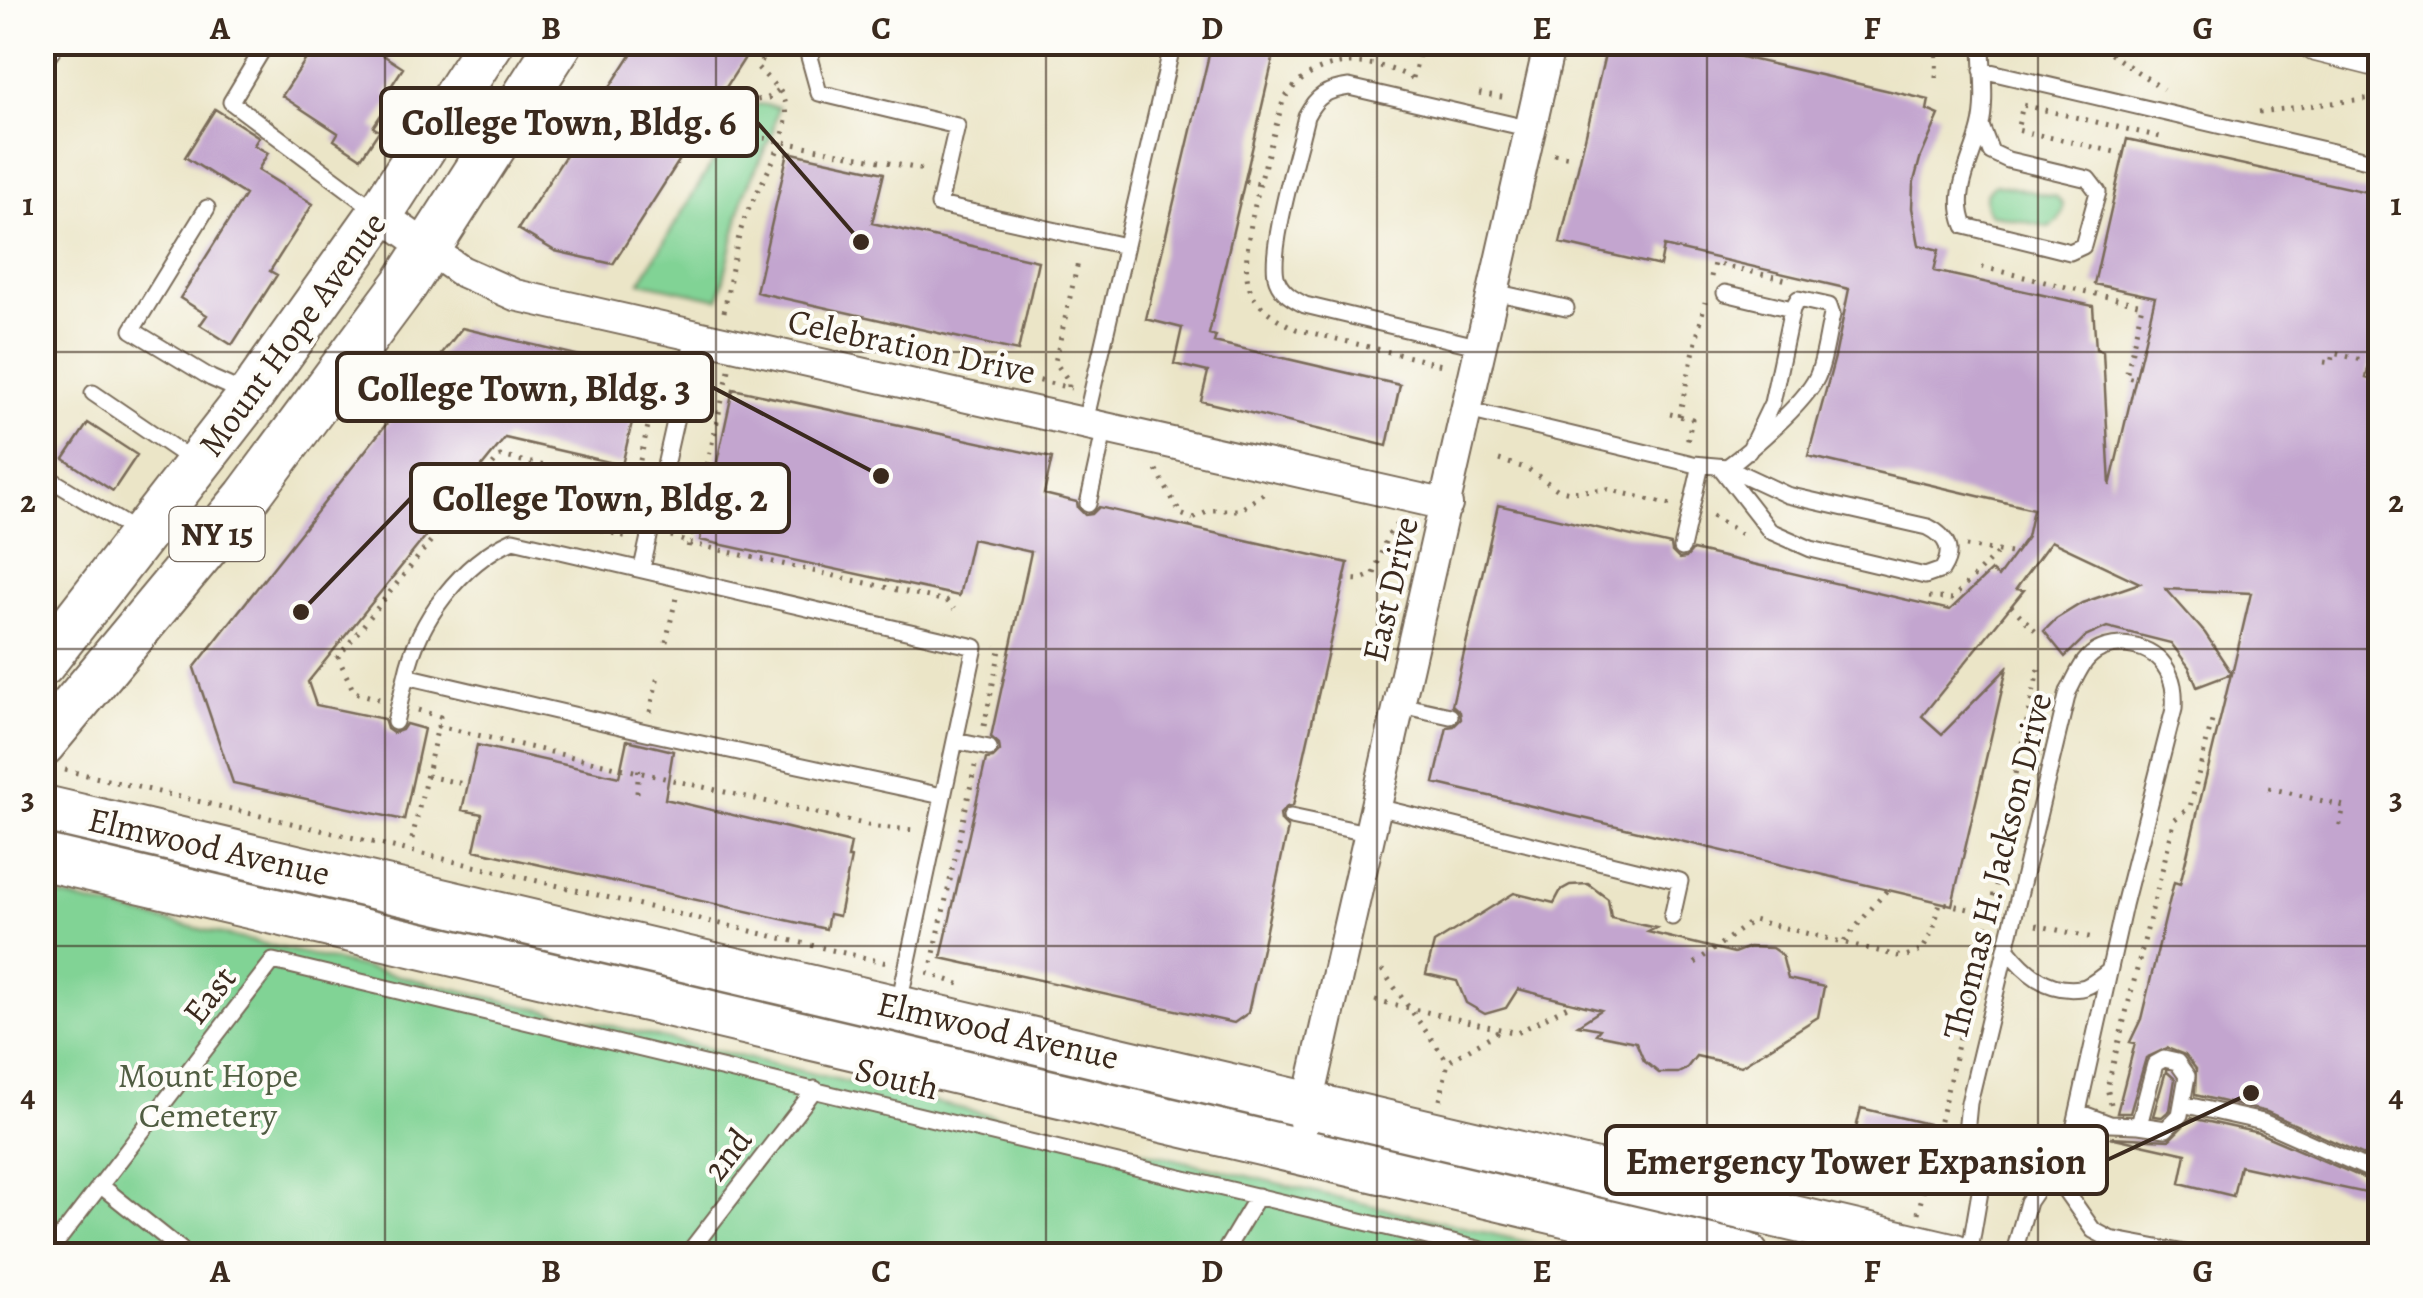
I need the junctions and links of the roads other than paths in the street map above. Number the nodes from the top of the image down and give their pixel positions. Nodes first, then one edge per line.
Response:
1 (49, 42) edge
2 (267, 42) edge
3 (490, 42) edge
4 (560, 42) edge
5 (819, 42) edge
6 (1173, 42) edge
7 (1550, 42) edge
8 (1982, 42) edge
9 (2316, 42) edge
10 (42, 52) edge
11 (2380, 58) edge
12 (1982, 70) junction
13 (1981, 126) junction
14 (1531, 129) junction
15 (2380, 163) edge
16 (207, 208) dead end
17 (380, 214) junction
18 (1125, 246) junction
19 (429, 249) junction
20 (1494, 292) junction
21 (1725, 293) dead end
22 (1566, 308) dead end
23 (1792, 309) junction
24 (694, 336) junction
25 (1481, 347) junction
26 (93, 393) dead end
27 (250, 395) junction
28 (1468, 410) junction
29 (1095, 424) junction
30 (1749, 451) junction
31 (197, 464) junction
32 (1701, 465) junction
33 (1724, 467) junction
34 (42, 474) edge
35 (1088, 504) dead end
36 (1447, 505) junction
37 (141, 534) junction
38 (1682, 548) dead end
39 (642, 568) junction
40 (48, 647) edge
41 (406, 676) junction
42 (1402, 705) junction
43 (1450, 716) dead end
44 (396, 722) dead end
45 (955, 741) junction
46 (984, 747) road end
47 (47, 773) edge
48 (942, 796) junction
49 (1291, 816) dead end
50 (1374, 821) junction
51 (42, 857) edge
52 (1672, 917) dead end
53 (2006, 948) junction
54 (273, 962) joint
55 (2109, 971) junction
56 (903, 987) junction
57 (815, 1089) junction
58 (1308, 1104) junction
59 (2182, 1104) junction
60 (2078, 1112) junction
61 (2139, 1125) junction
62 (1298, 1151) junction
63 (2054, 1174) junction
64 (2380, 1174) edge
65 (100, 1185) junction
66 (1258, 1196) junction
67 (46, 1256) edge
68 (189, 1256) edge
69 (686, 1256) edge
70 (1222, 1256) edge
71 (1507, 1256) edge
72 (1746, 1256) edge
73 (1952, 1256) edge
74 (1969, 1256) edge
75 (2013, 1256) edge
76 (2201, 1256) edge

1 - 10 street
2 - 17 lane
3 - 17 main road, Mount Hope Avenue / NY 15
4 - 19 main road, Mount Hope Avenue / NY 15
5 - 18 lane
6 - 18 lane
7 - 14 street, East Drive
8 - 12 lane
9 - 11 street
12 - 13 lane
12 - 15 lane
13 - 13 lane
14 - 20 street, East Drive
14 - 25 lane
16 - 27 lane
17 - 19 street, Celebration Drive
17 - 27 main road, Mount Hope Avenue / NY 15
18 - 29 lane
19 - 24 street, Celebration Drive
19 - 47 main road, Mount Hope Avenue / NY 15
20 - 22 lane
20 - 25 street, East Drive
21 - 23 lane
23 - 30 lane
23 - 30 lane
24 - 29 street, Celebration Drive
24 - 39 lane
25 - 28 street, East Drive
26 - 31 lane
27 - 31 main road, Mount Hope Avenue / NY 15
28 - 32 lane
28 - 36 street, East Drive
29 - 35 lane
29 - 36 street, Celebration Drive
30 - 33 lane
31 - 37 main road, Mount Hope Avenue / NY 15
32 - 33 lane
32 - 38 lane
33 - 33 lane
34 - 37 lane
36 - 42 street, East Drive
37 - 40 main road, Mount Hope Avenue / NY 15
39 - 41 lane
39 - 45 lane
41 - 44 lane
41 - 48 lane
42 - 43 lane
42 - 50 street, East Drive
45 - 46 lane
45 - 48 lane
47 - 56 main road, Elmwood Avenue
48 - 56 lane
49 - 50 lane
50 - 52 lane
50 - 58 street, East Drive
51 - 62 main road, Elmwood Avenue
53 - 55 lane
53 - 55 lane, Thomas H. Jackson Drive
53 - 74 lane, Thomas H. Jackson Drive
54 - 57 lane, South
54 - 65 lane, East
55 - 60 lane, Thomas H. Jackson Drive
56 - 58 main road, Elmwood Avenue
57 - 66 lane, South
57 - 69 lane, 2nd
58 - 62 street, East Drive
58 - 73 main road, Elmwood Avenue
59 - 61 lane
59 - 61 lane
59 - 64 lane
60 - 61 lane
60 - 63 lane, Thomas H. Jackson Drive
62 - 72 main road, Elmwood Avenue
63 - 75 lane, Thomas H. Jackson Drive
63 - 76 lane
65 - 67 lane, East
65 - 68 lane
66 - 70 lane
66 - 71 lane, South

